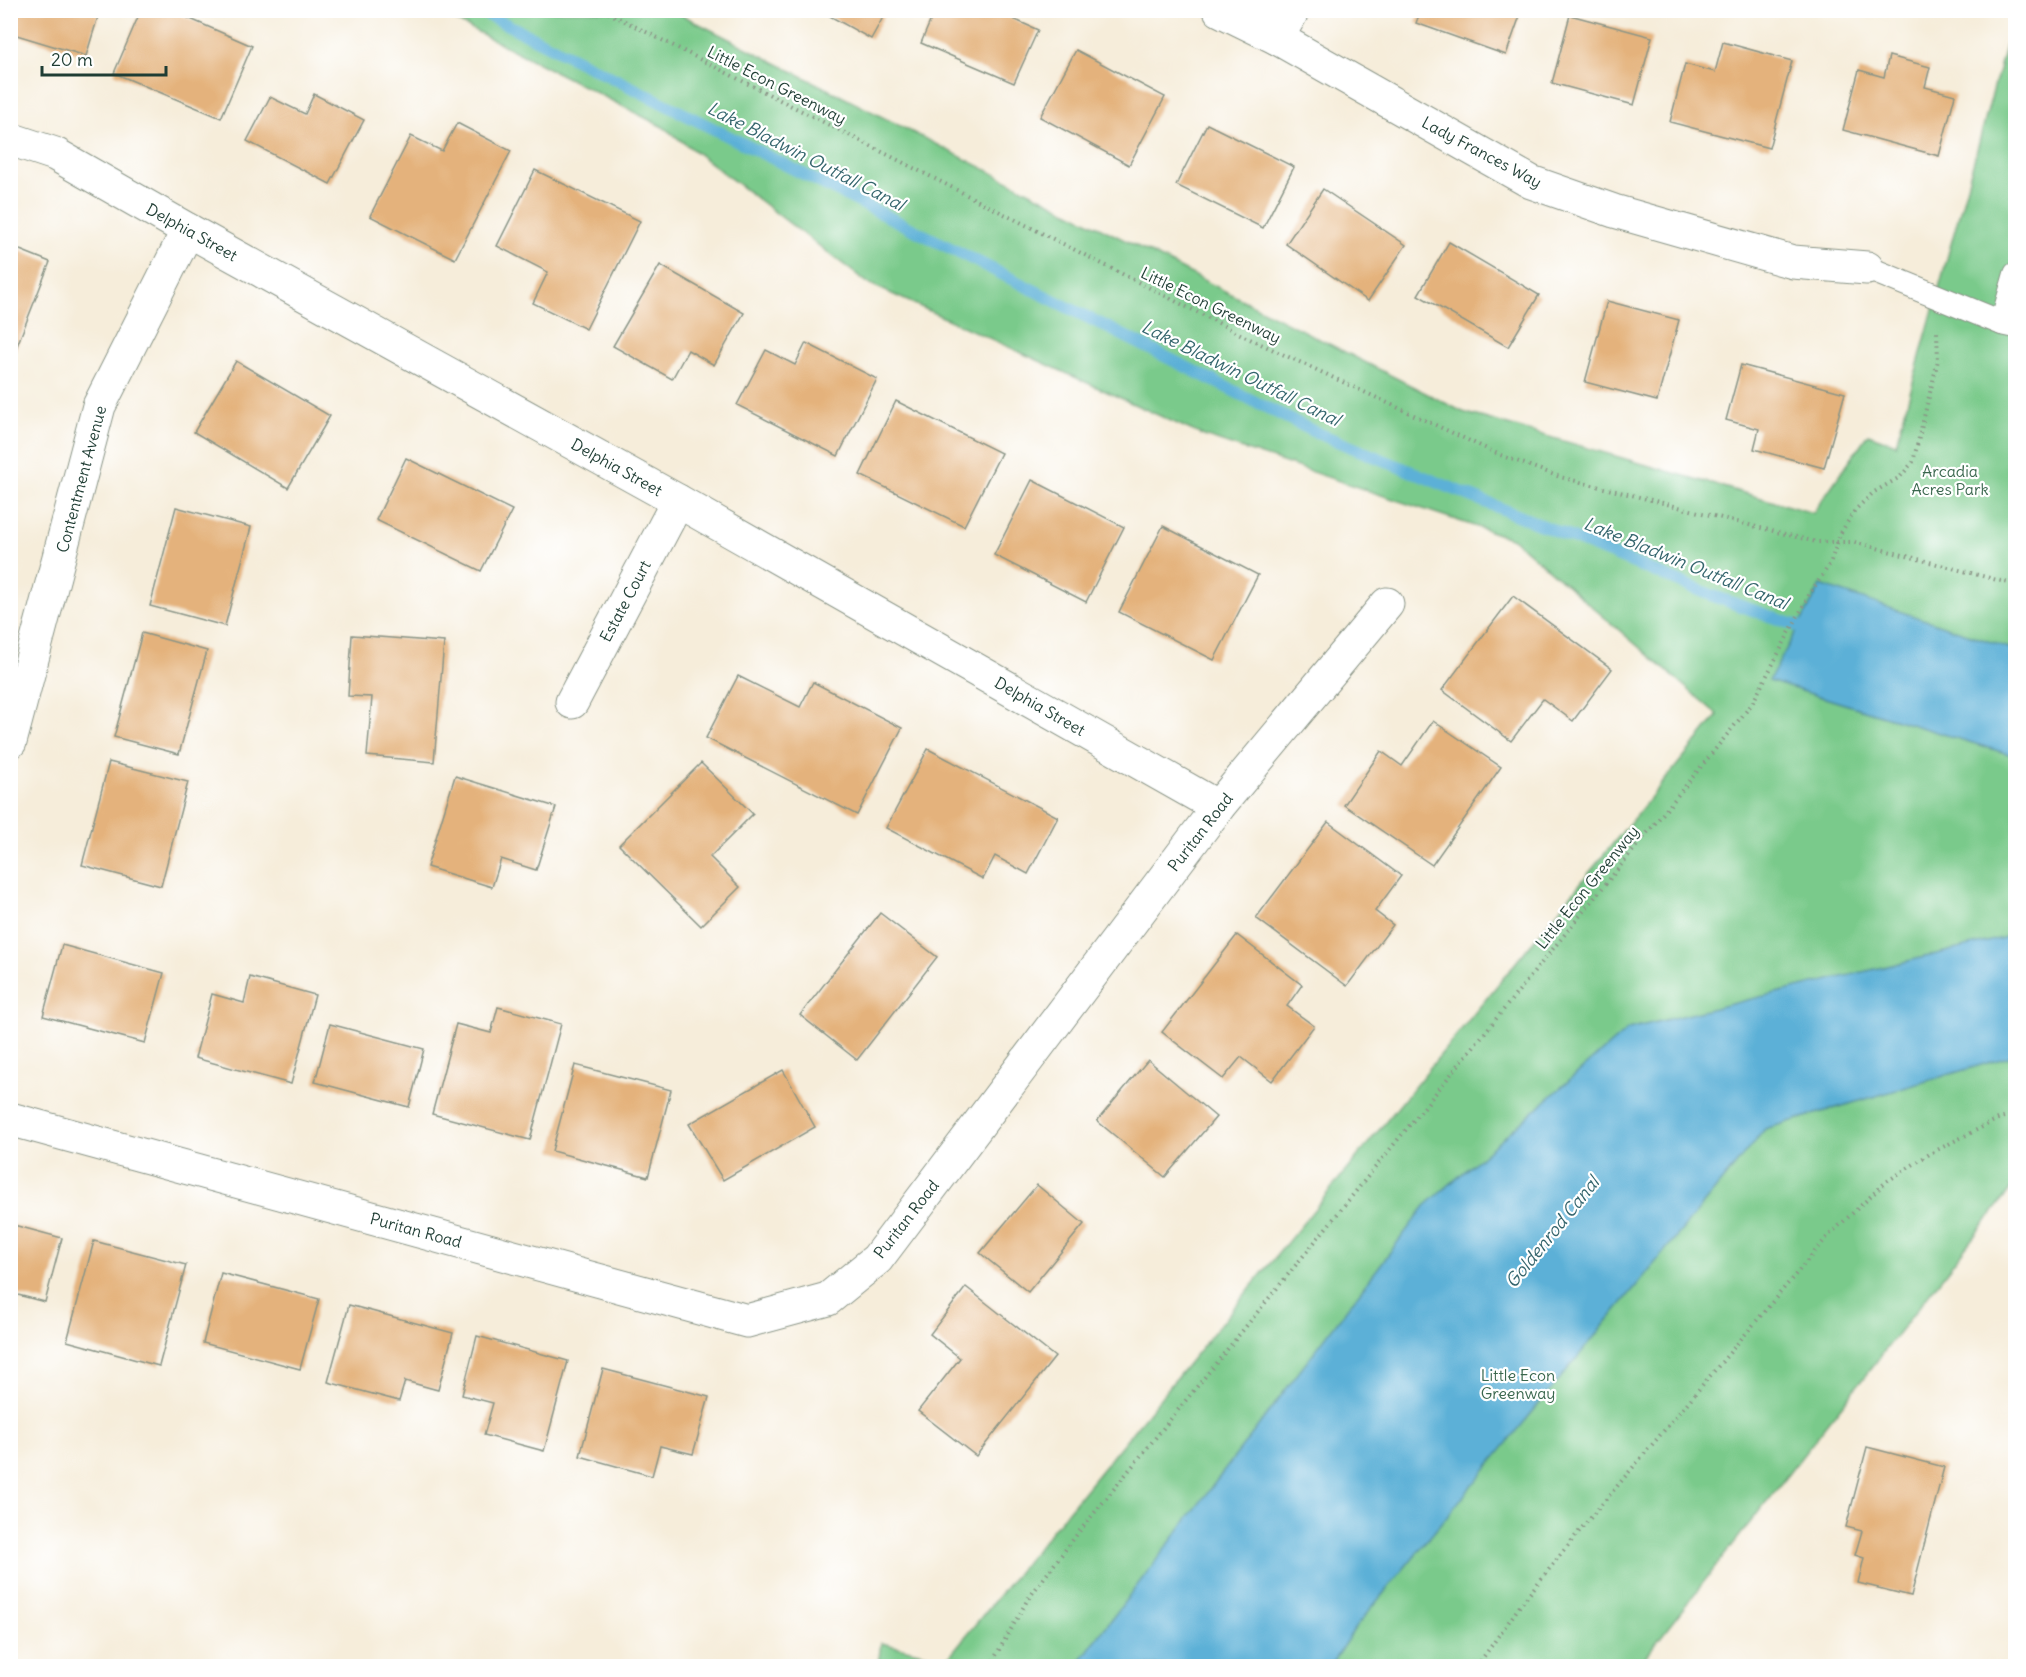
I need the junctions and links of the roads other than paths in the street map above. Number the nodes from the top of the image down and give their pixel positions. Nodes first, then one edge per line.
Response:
1 (1220, 10) edge
2 (1285, 24) edge
3 (10, 139) edge
4 (188, 230) junction
5 (1867, 268) joint
6 (2016, 274) edge
7 (2009, 324) edge
8 (678, 501) junction
9 (1387, 604) dead end
10 (572, 702) dead end
11 (10, 742) edge
12 (1218, 807) junction
13 (10, 1119) edge

1 - 2 street, Lady Frances Way
2 - 5 street, Lady Frances Way
3 - 4 street, Delphia Street
4 - 8 street, Delphia Street
4 - 11 street, Contentment Avenue
5 - 7 lane
6 - 7 lane
8 - 10 street, Estate Court
8 - 12 street, Delphia Street
9 - 12 street, Puritan Road
12 - 13 street, Puritan Road

